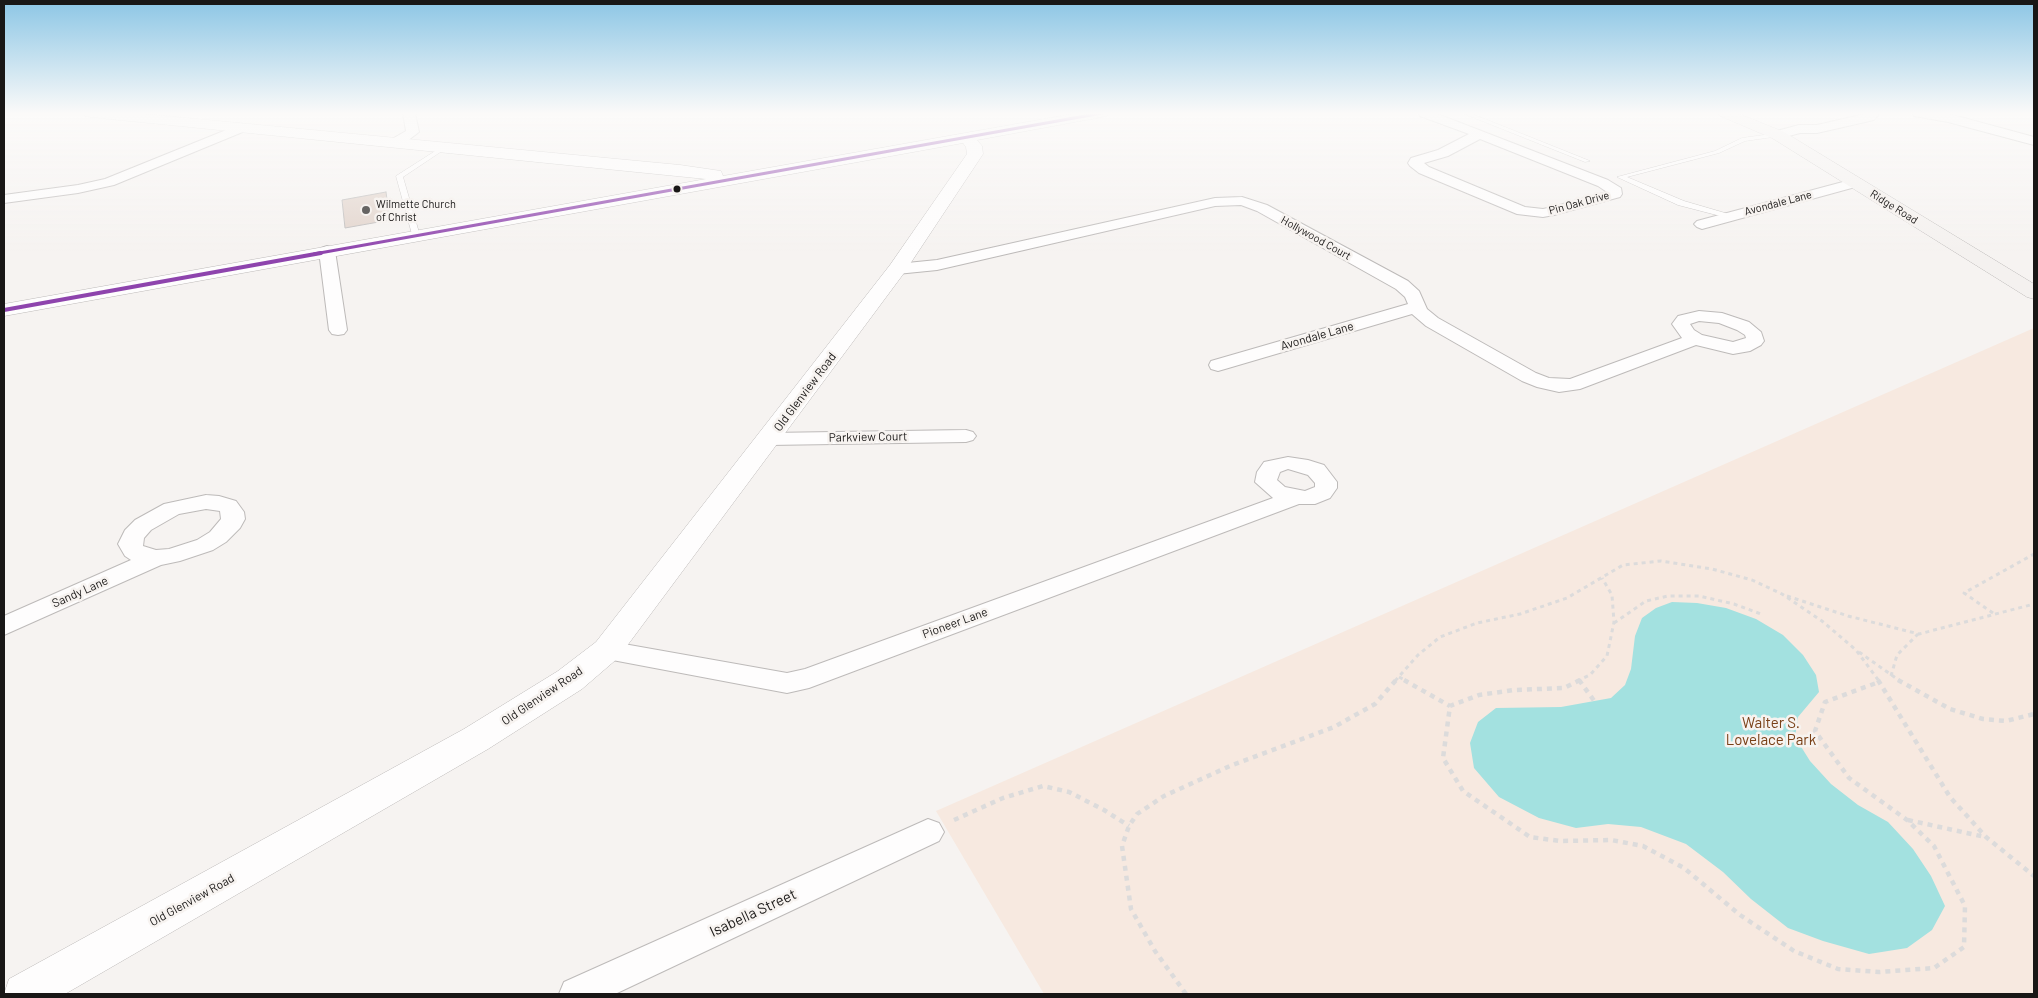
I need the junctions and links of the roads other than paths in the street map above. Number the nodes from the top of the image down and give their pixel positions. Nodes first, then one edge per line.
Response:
1 (164, 160) edge
2 (425, 160) edge
3 (573, 160) edge
4 (847, 160) edge
5 (971, 160) edge
6 (1421, 160) edge
7 (1544, 160) edge
8 (1583, 160) edge
9 (1688, 160) edge
10 (1818, 160) edge
11 (1587, 161) dead end
12 (739, 179) junction
13 (1854, 182) junction
14 (4, 199) edge
15 (1729, 217) junction
16 (1702, 224) dead end
17 (416, 236) junction
18 (327, 252) junction
19 (897, 269) junction
20 (2034, 293) edge
21 (1417, 307) junction
22 (4, 310) edge
23 (338, 330) dead end
24 (1696, 339) dead end
25 (1218, 365) dead end
26 (966, 436) dead end
27 (769, 439) junction
28 (1295, 498) dead end
29 (156, 558) dead end
30 (4, 626) edge
31 (607, 650) junction
32 (928, 832) road end
33 (24, 994) edge
34 (577, 994) edge

1 - 14 street
2 - 17 lane
3 - 12 street
4 - 12 street
5 - 19 street, Old Glenview Road
6 - 7 street, Pin Oak Drive
8 - 11 lane
9 - 15 lane
10 - 13 main road, Ridge Road
12 - 17 street
13 - 15 street, Avondale Lane
13 - 20 main road, Ridge Road
15 - 16 street, Avondale Lane
17 - 18 street
18 - 22 street
18 - 23 street
19 - 21 street, Hollywood Court
19 - 27 street, Old Glenview Road
21 - 24 street, Hollywood Court
21 - 25 street, Avondale Lane
26 - 27 street, Parkview Court
27 - 31 street, Old Glenview Road
28 - 31 street, Pioneer Lane
29 - 30 street, Sandy Lane
31 - 33 street, Old Glenview Road
32 - 34 street, Isabella Street

